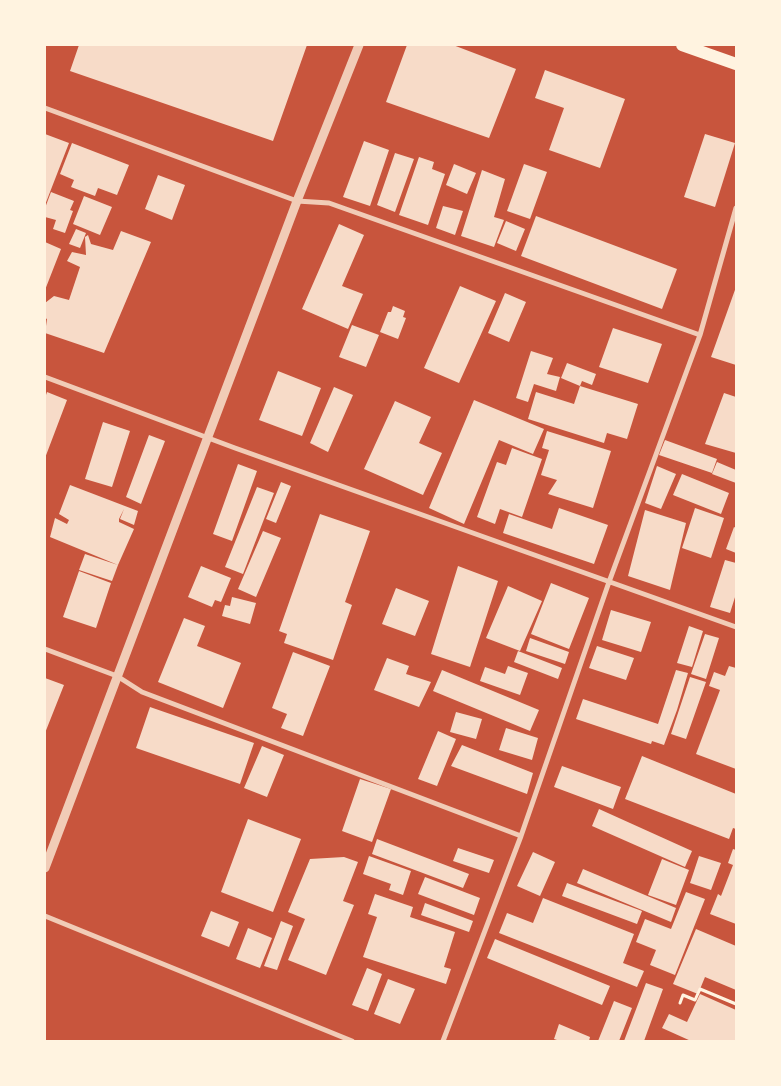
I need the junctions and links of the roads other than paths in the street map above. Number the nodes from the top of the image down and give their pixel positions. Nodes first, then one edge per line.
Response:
1 (359, 45) edge
2 (682, 45) edge
3 (736, 64) edge
4 (45, 108) edge
5 (297, 200) junction
6 (736, 208) edge
7 (700, 335) junction
8 (45, 377) edge
9 (208, 438) junction
10 (609, 582) junction
11 (736, 627) edge
12 (45, 649) edge
13 (117, 676) junction
14 (520, 836) junction
15 (45, 868) edge
16 (45, 916) edge
17 (352, 1041) edge
18 (443, 1041) edge

1 - 5 street
2 - 3 main road
4 - 5 street
5 - 7 street
5 - 9 street
6 - 7 street
7 - 10 street
8 - 9 street
9 - 10 street
9 - 13 street
10 - 11 street
10 - 14 street
12 - 13 street
13 - 14 street
13 - 15 street
14 - 18 street
16 - 17 street

